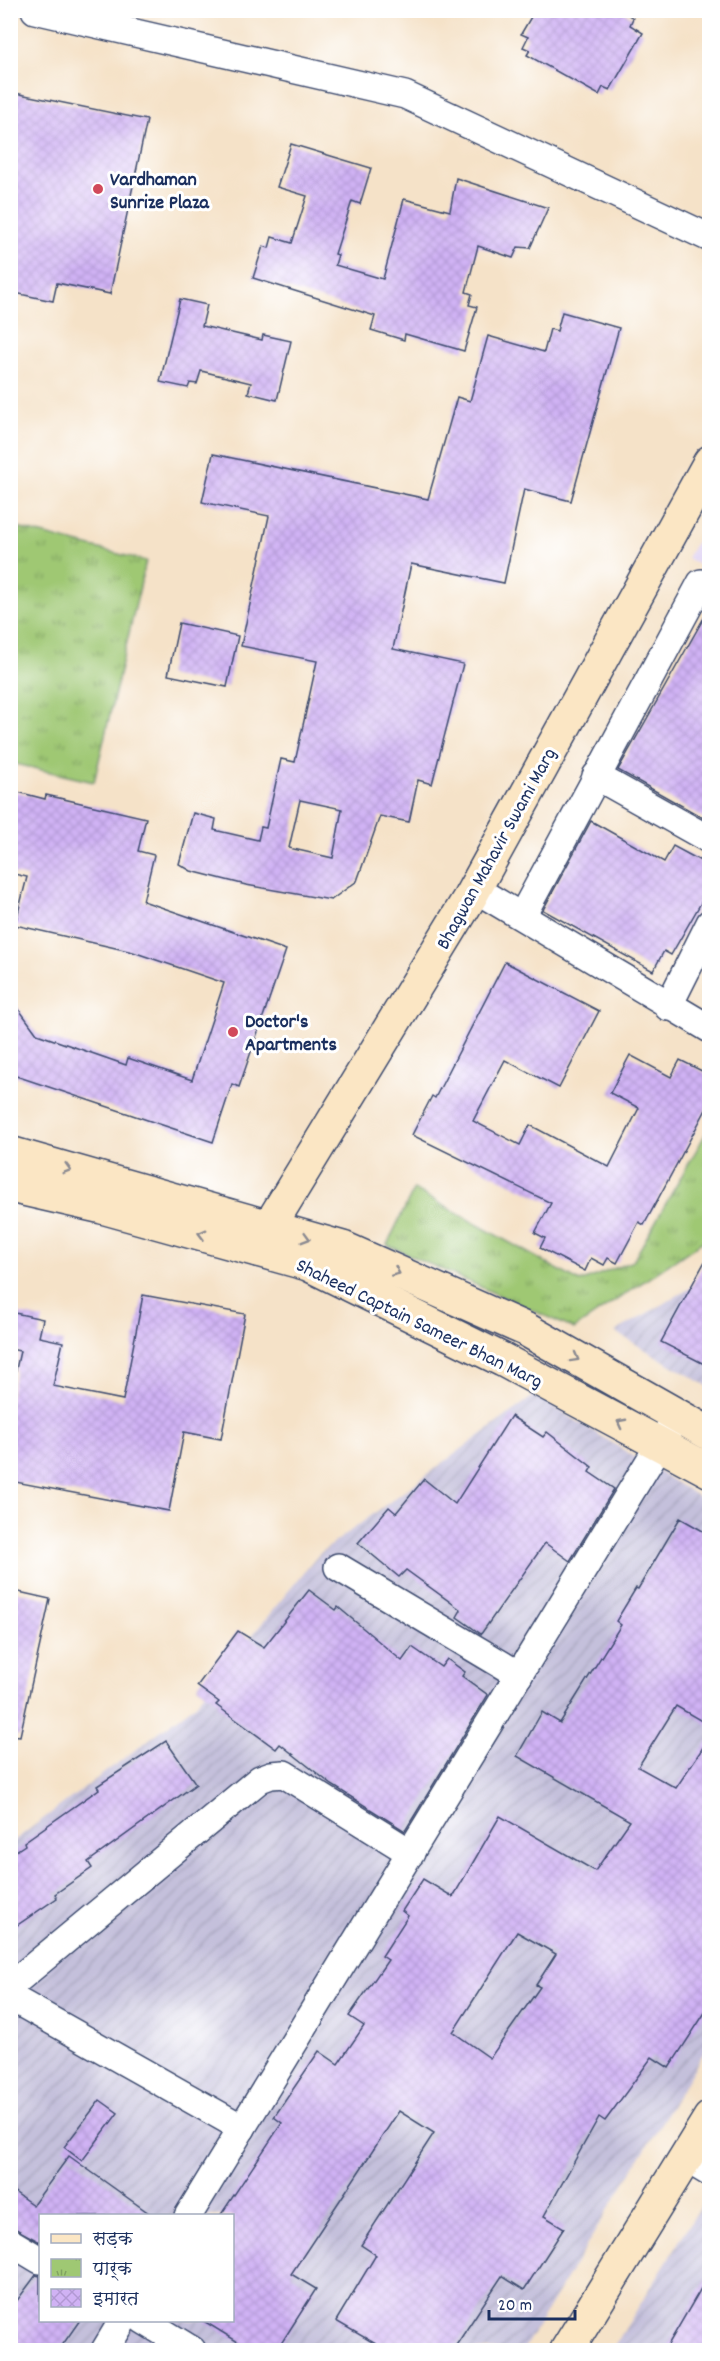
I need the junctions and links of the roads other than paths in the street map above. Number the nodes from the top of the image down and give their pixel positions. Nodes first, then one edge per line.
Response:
1 (35, 10) edge
2 (710, 238) edge
3 (710, 462) edge
4 (710, 588) edge
5 (596, 776) junction
6 (710, 840) edge
7 (475, 889) junction
8 (522, 916) junction
9 (710, 923) edge
10 (668, 1006) junction
11 (710, 1029) edge
12 (10, 1153) edge
13 (10, 1186) edge
14 (264, 1239) junction
15 (677, 1415) junction
16 (710, 1434) edge
17 (661, 1445) junction
18 (710, 1472) edge
19 (338, 1567) dead end
20 (519, 1676) junction
21 (411, 1853) junction
22 (10, 1986) edge
23 (10, 1997) edge
24 (710, 2118) edge
25 (242, 2128) junction
26 (697, 2166) edge
27 (189, 2214) edge
28 (10, 2242) edge
29 (39, 2259) edge
30 (122, 2322) edge
31 (146, 2322) edge
32 (105, 2350) edge
33 (192, 2350) edge
34 (567, 2350) edge

1 - 2 street
3 - 7 street, Bhagwan Mahavir Swami Marg
4 - 5 street
5 - 6 street
5 - 8 street
7 - 8 street
7 - 14 street, Bhagwan Mahavir Swami Marg
8 - 10 street
9 - 10 street
10 - 11 street
12 -> 14 street, Shaheed Captain Sameer Bhan Marg
14 -> 13 street, Shaheed Captain Sameer Bhan Marg
14 -> 15 street, Shaheed Captain Sameer Bhan Marg
17 -> 14 street, Shaheed Captain Sameer Bhan Marg
15 - 16 street, Shaheed Captain Sameer Bhan Marg
15 - 17 street
17 - 18 street, Shaheed Captain Sameer Bhan Marg
17 - 20 street
19 - 20 street
20 - 21 street
21 - 22 street
21 - 25 street
23 - 25 street
24 - 26 street
25 - 27 street
26 - 34 street
28 - 29 street
30 - 32 street
31 - 33 street

